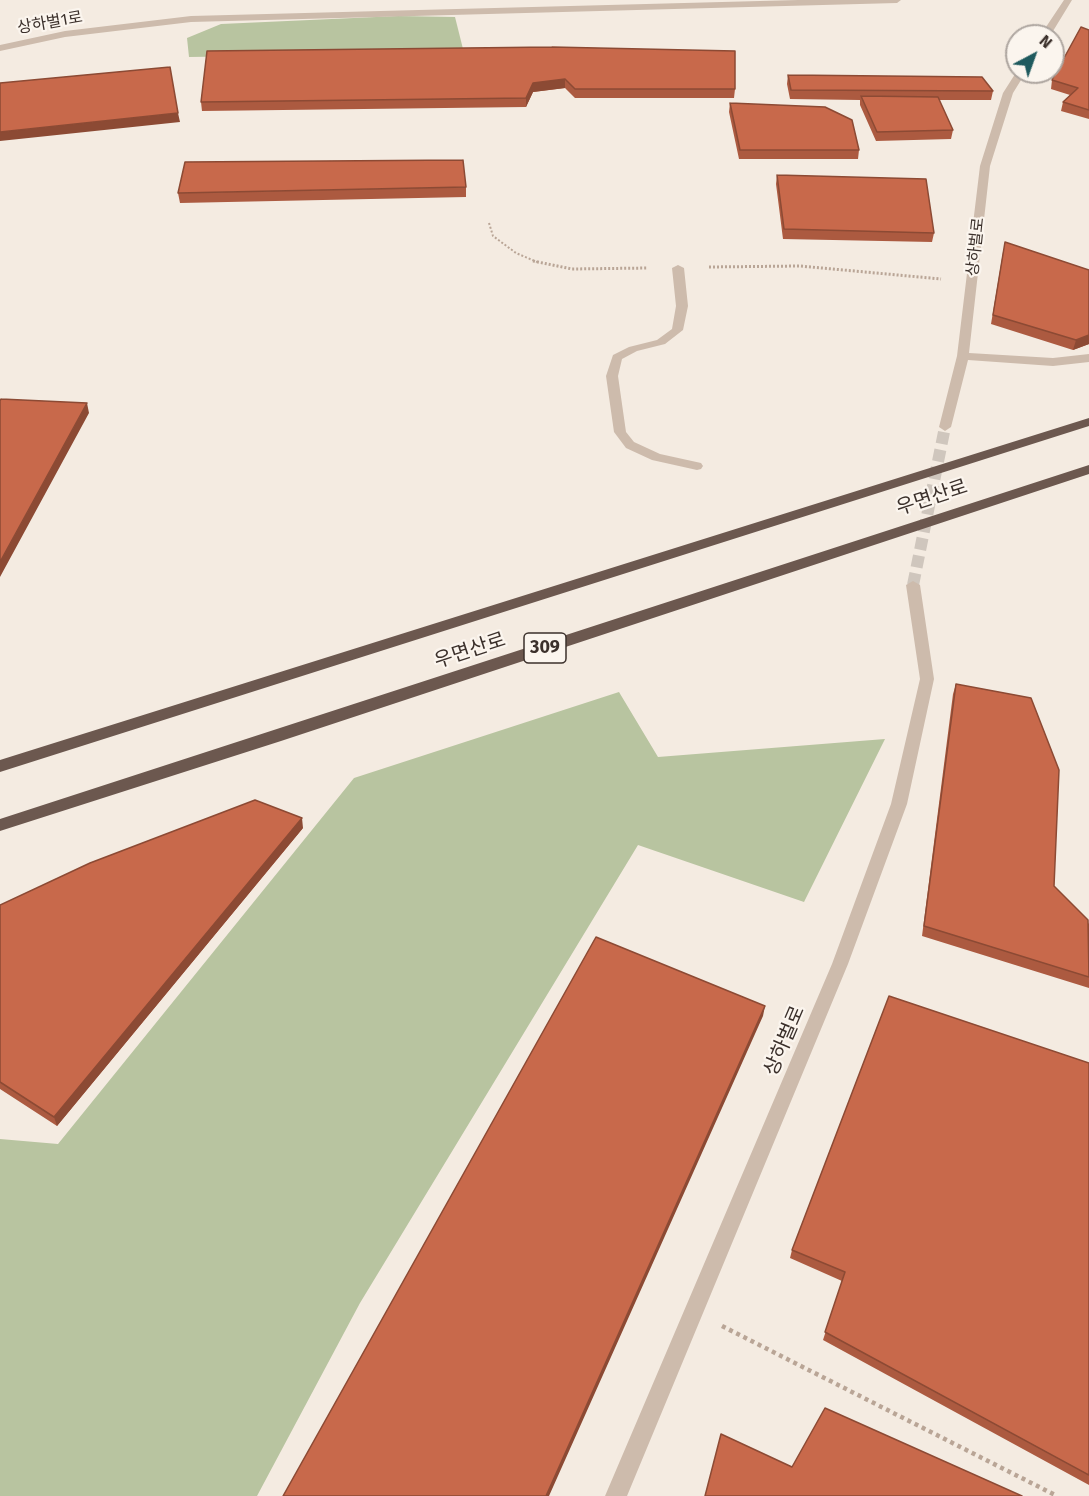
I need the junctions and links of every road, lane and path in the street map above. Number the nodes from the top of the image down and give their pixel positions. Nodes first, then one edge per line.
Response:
1 (897, 0) edge
2 (1068, 0) edge
3 (1053, 24) edge
4 (0, 48) edge
5 (1014, 84) edge
6 (489, 223) dead end
7 (678, 268) junction
8 (972, 283) junction
9 (963, 356) junction
10 (1089, 358) edge
11 (1089, 422) edge
12 (945, 427) tunnel mouth
13 (697, 466) dead end
14 (1089, 469) edge
15 (1089, 479) edge
16 (970, 508) junction
17 (913, 585) tunnel mouth
18 (0, 766) edge
19 (0, 825) edge
20 (695, 1312) junction
21 (616, 1496) edge
22 (1057, 1496) edge

1 - 4 street, 상하벌1로
2 - 3 street
5 - 8 street, 상하벌로
6 - 7 path
7 - 8 path
7 - 13 street
8 - 9 street, 상하벌로
9 - 10 street
9 - 12 street, 상하벌로
11 - 18 highway, 우면산로
14 - 16 highway, 우면산로 / 309
15 - 16 highway
16 - 19 highway, 우면산로 / 309
17 - 20 street, 상하벌로
20 - 21 street, 상하벌로
20 - 22 path

